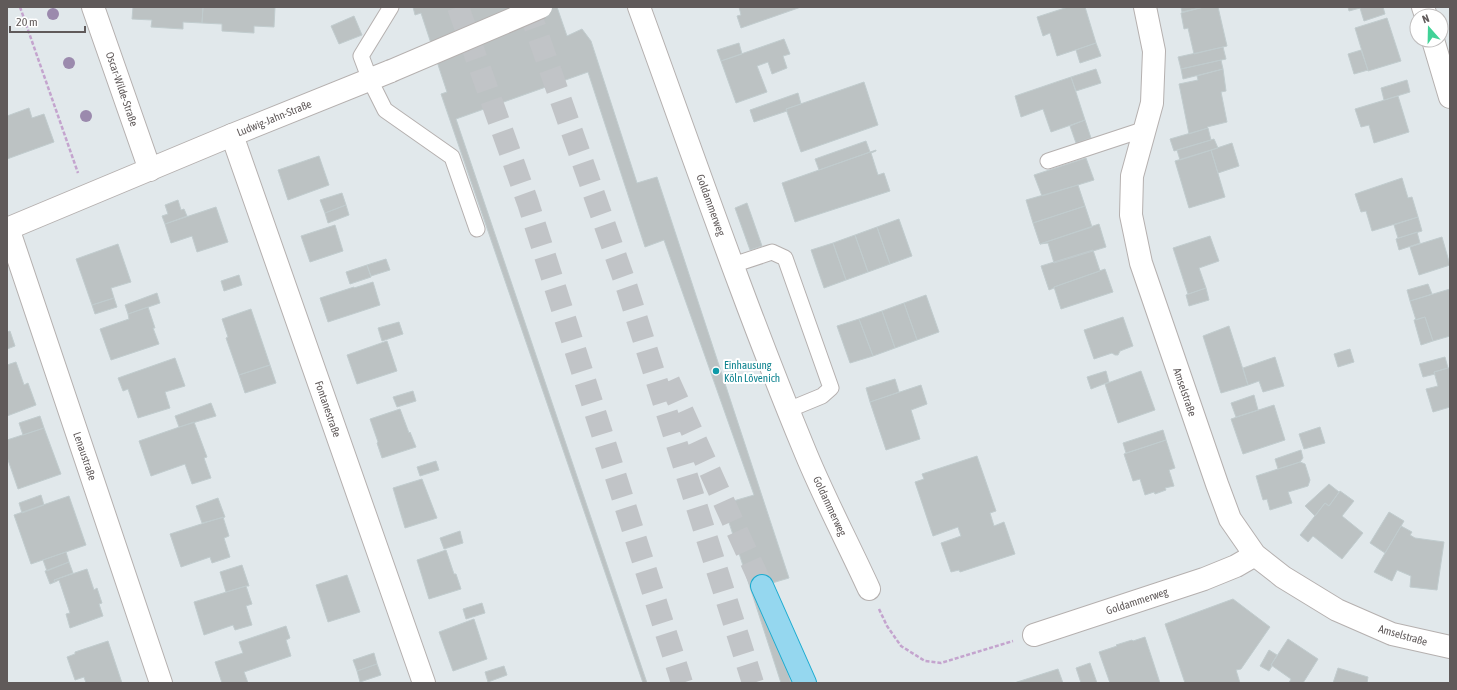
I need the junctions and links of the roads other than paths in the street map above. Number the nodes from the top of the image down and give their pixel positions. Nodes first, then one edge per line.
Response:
1 (93, 7) edge
2 (391, 7) edge
3 (541, 7) edge
4 (639, 7) edge
5 (1145, 7) edge
6 (1435, 48) edge
7 (370, 80) junction
8 (1450, 97) edge
9 (1145, 129) junction
10 (232, 135) junction
11 (1048, 161) dead end
12 (150, 170) junction
13 (8, 228) edge
14 (477, 228) dead end
15 (733, 265) junction
16 (788, 410) junction
17 (1255, 556) junction
18 (762, 586) tunnel mouth
19 (869, 589) road end
20 (1034, 635) road end
21 (1450, 647) edge
22 (161, 683) edge
23 (424, 683) edge
24 (805, 683) edge

1 - 12 street, Oscar-Wilde-Straße
2 - 7 lane
3 - 7 street, Ludwig-Jahn-Straße, bridge
4 - 15 street, Goldammerweg
5 - 9 street, Amselstraße
6 - 8 street
7 - 10 street, Ludwig-Jahn-Straße
7 - 14 lane
9 - 11 lane
9 - 17 street, Amselstraße
10 - 12 street, Ludwig-Jahn-Straße
10 - 23 street, Fontanestraße
12 - 13 street, Ludwig-Jahn-Straße
13 - 22 street, Lenaustraße
15 - 16 street, Goldammerweg
15 - 16 lane
16 - 19 street, Goldammerweg
17 - 20 street, Goldammerweg
17 - 21 street, Amselstraße
18 - 24 highway

